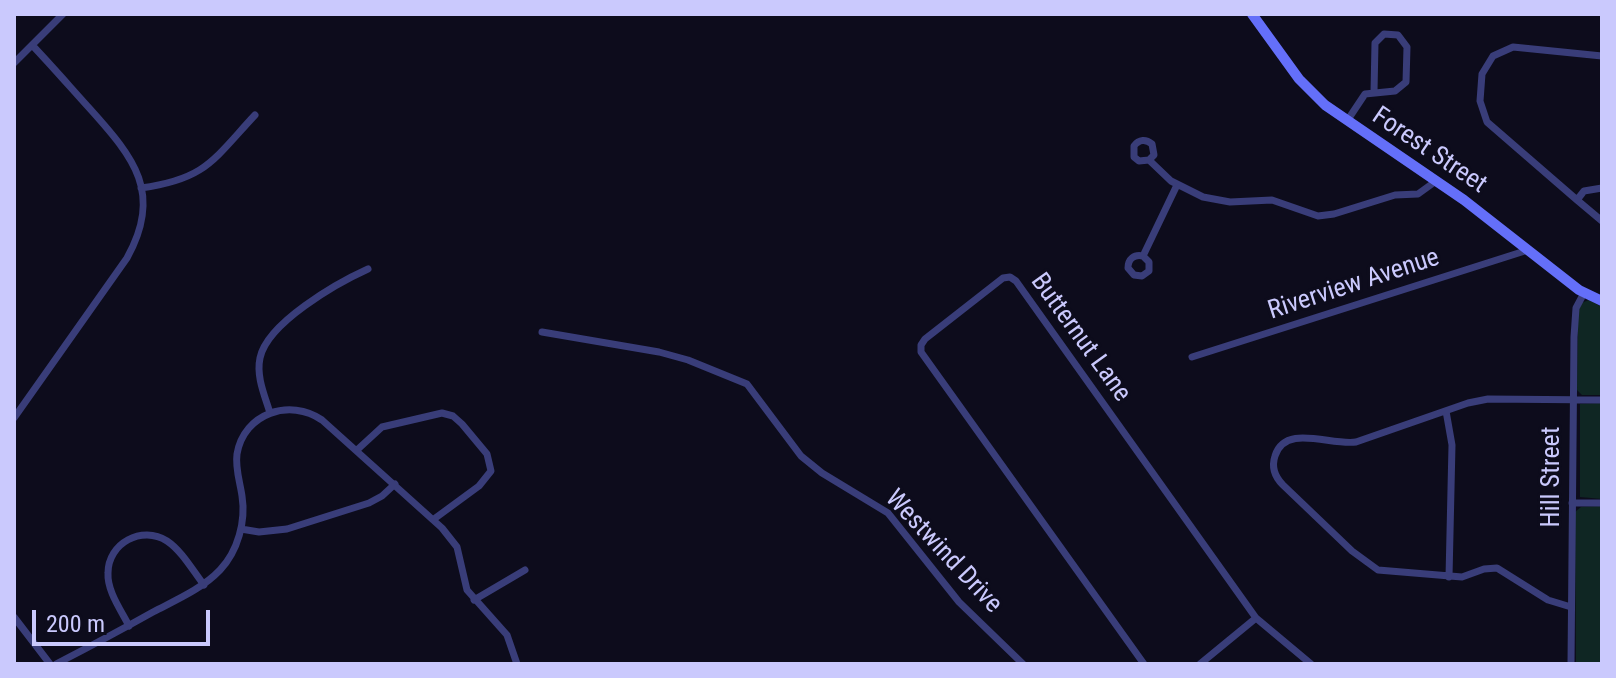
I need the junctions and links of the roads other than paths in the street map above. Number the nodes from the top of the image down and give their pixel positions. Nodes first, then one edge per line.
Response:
1 (63, 14) edge
2 (1252, 14) edge
3 (32, 45) junction
4 (1602, 56) edge
5 (14, 63) edge
6 (1374, 92) junction
7 (255, 115) dead end
8 (1347, 121) junction
9 (1149, 160) dead end
10 (1436, 181) junction
11 (1177, 185) junction
12 (141, 188) junction
13 (1602, 188) edge
14 (1577, 200) junction
15 (1602, 221) edge
16 (1528, 250) junction
17 (1143, 256) dead end
18 (368, 269) dead end
19 (1584, 293) junction
20 (1602, 301) edge
21 (542, 332) dead end
22 (1192, 357) dead end
23 (1573, 400) junction
24 (1602, 400) edge
25 (1446, 411) junction
26 (270, 413) junction
27 (14, 418) edge
28 (357, 450) junction
29 (395, 484) junction
30 (1572, 503) junction
31 (1602, 503) edge
32 (434, 519) junction
33 (241, 529) junction
34 (525, 570) dead end
35 (1449, 577) junction
36 (204, 585) junction
37 (474, 600) junction
38 (1571, 607) junction
39 (14, 617) edge
40 (1256, 618) junction
41 (129, 626) junction
42 (53, 664) edge
43 (517, 664) edge
44 (1023, 664) edge
45 (1144, 664) edge
46 (1200, 664) edge
47 (1311, 664) edge
48 (1571, 664) edge

1 - 3 street
2 - 8 street, Forest Street
3 - 5 street
3 - 12 street
4 - 14 street
6 - 6 street
6 - 8 street
7 - 12 street
8 - 10 street, Forest Street
9 - 11 street
10 - 11 street
10 - 16 street, Forest Street
11 - 17 street
12 - 27 street
13 - 14 street
14 - 15 street
16 - 19 street, Forest Street
16 - 22 street, Riverview Avenue
18 - 26 street
19 - 20 street, Forest Street
19 - 23 street, Hill Street
21 - 44 street, Westwind Drive
23 - 24 street
23 - 25 street
23 - 30 street, Hill Street
25 - 35 street
25 - 35 street
26 - 28 street
26 - 33 street
28 - 29 street
28 - 32 street
29 - 32 street
29 - 33 street
30 - 31 street
30 - 38 street, Hill Street
32 - 37 street
33 - 36 street
34 - 37 street
35 - 38 street
36 - 41 street
36 - 41 street
37 - 43 street
38 - 48 street, Hill Street
39 - 42 street
40 - 45 street, Butternut Lane
40 - 46 street
40 - 47 street, Butternut Lane
41 - 42 street

